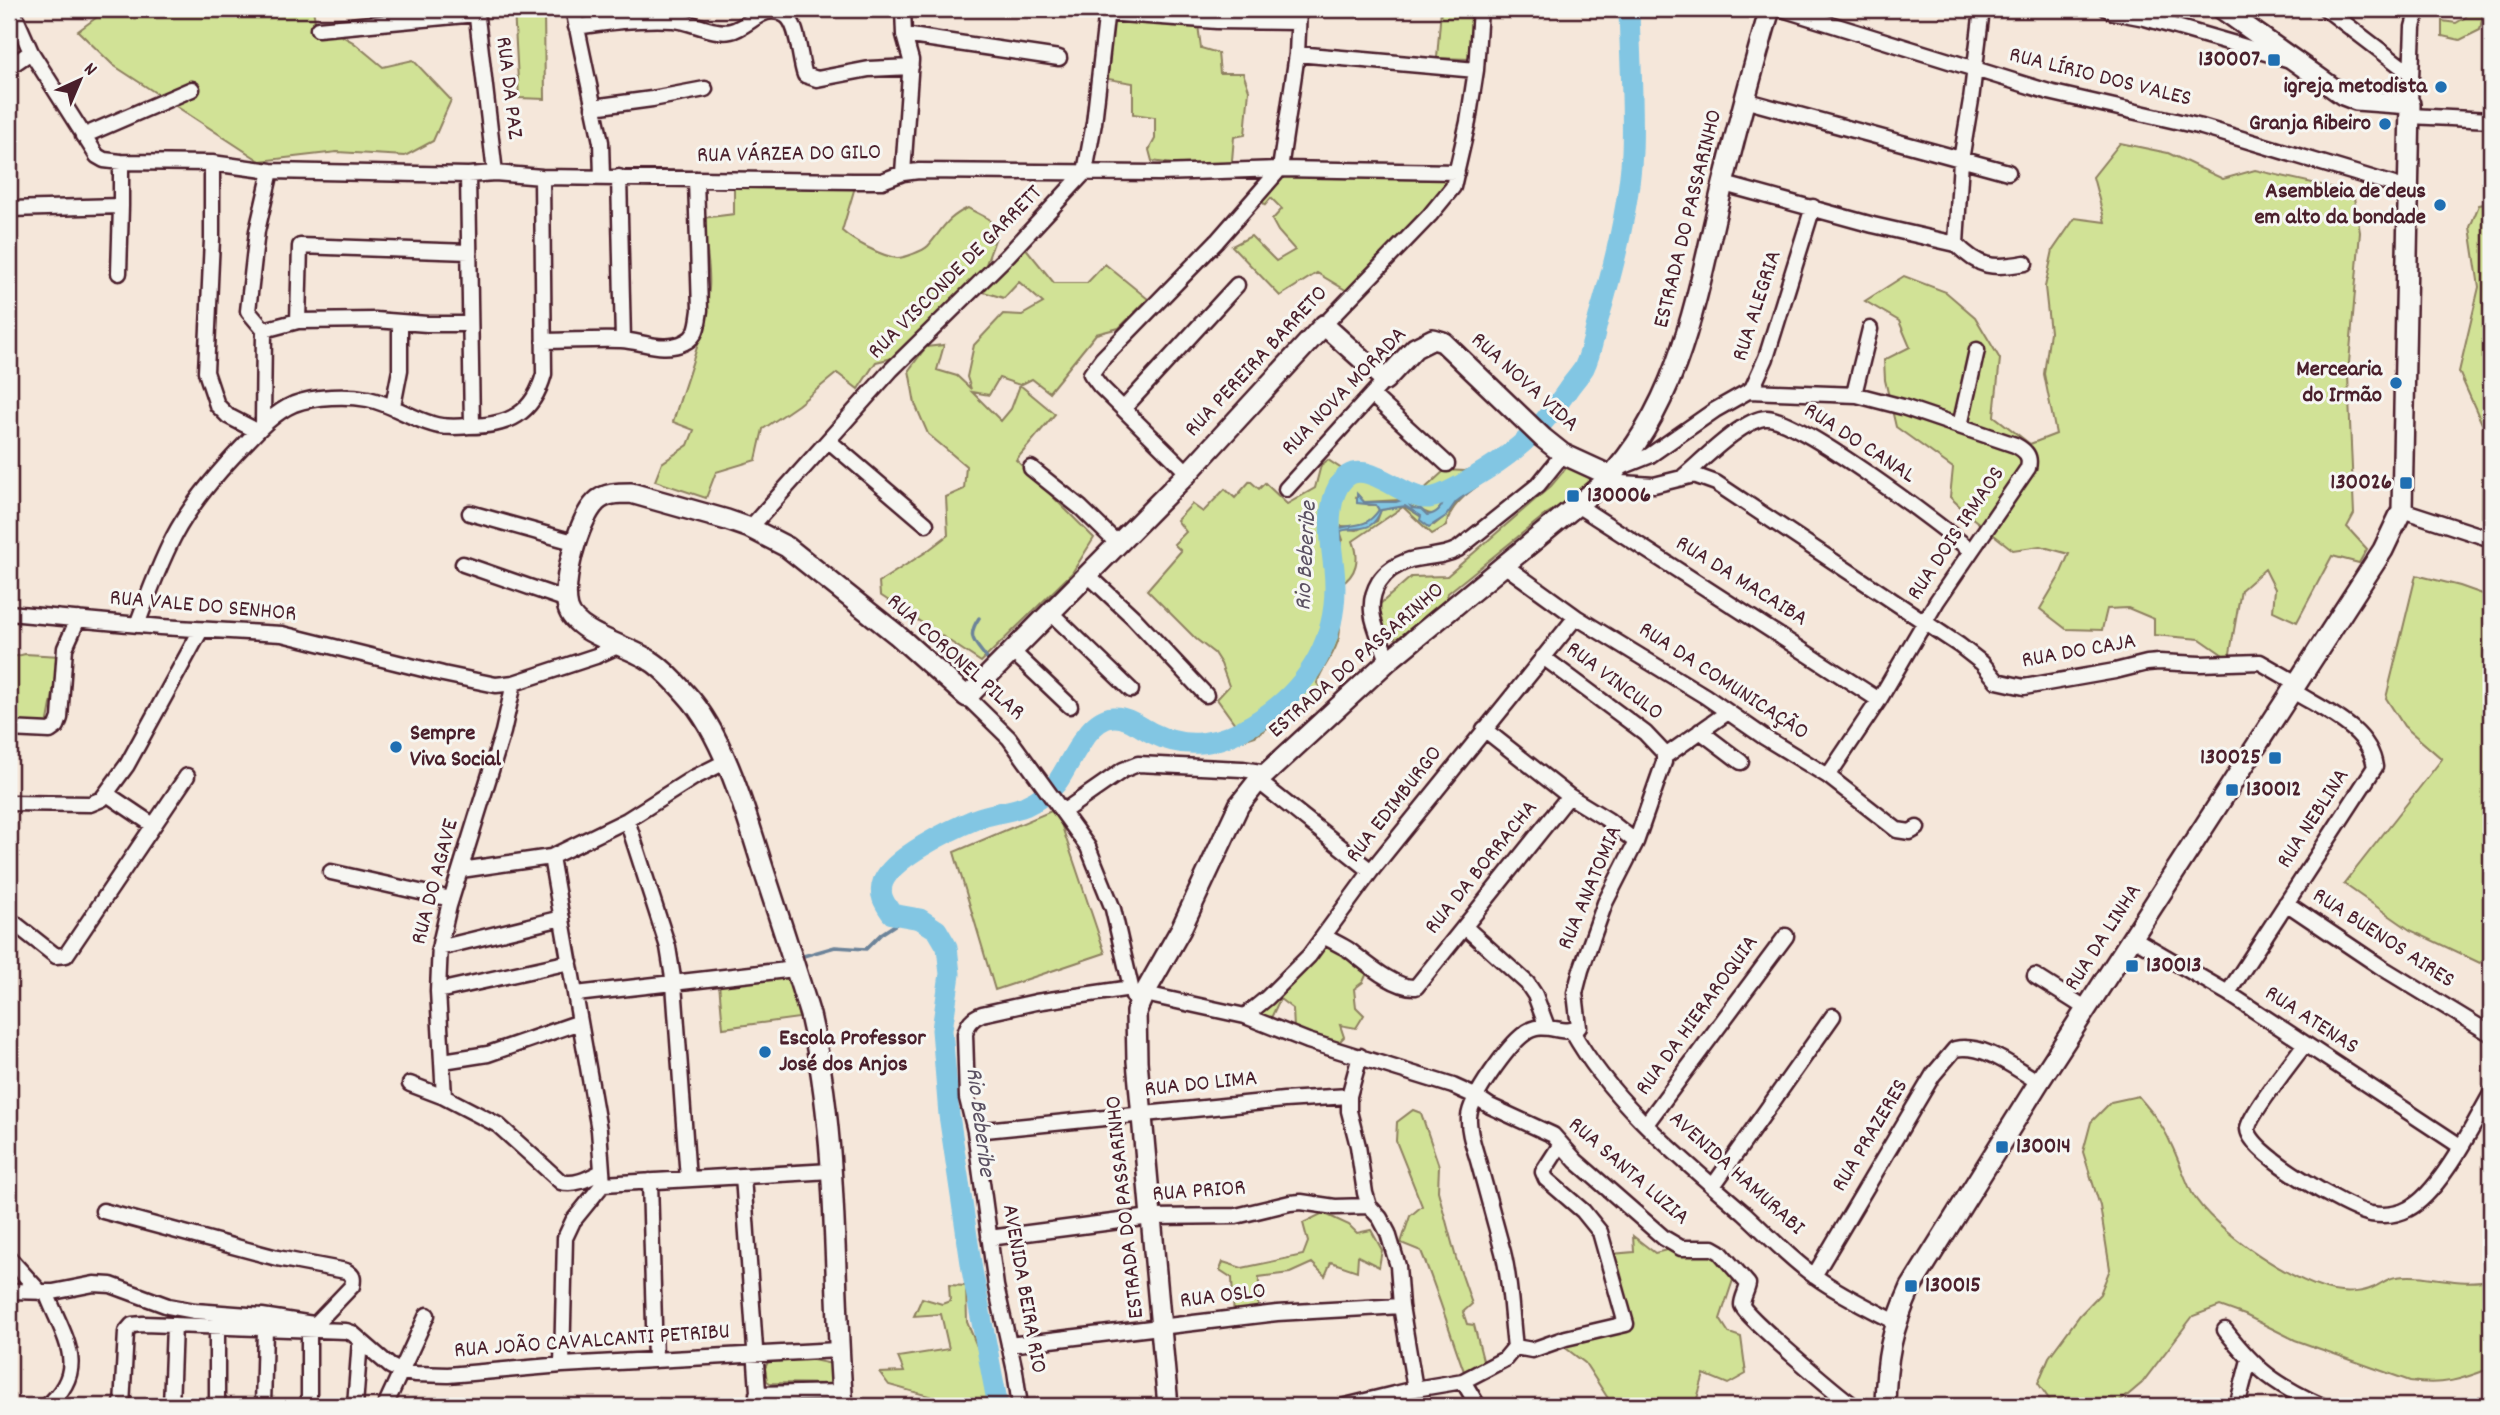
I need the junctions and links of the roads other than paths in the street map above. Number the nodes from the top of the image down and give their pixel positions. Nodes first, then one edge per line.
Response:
1 (12, 9) edge
2 (573, 9) edge
3 (903, 9) edge
4 (1480, 9) edge
5 (1770, 9) edge
6 (1782, 9) edge
7 (1982, 9) edge
8 (2107, 9) edge
9 (2222, 9) edge
10 (2326, 9) edge
11 (2417, 9) edge
12 (476, 11) edge
13 (1107, 11) edge
14 (1299, 15) edge
15 (576, 27) junction
16 (318, 29) dead end
17 (904, 36) junction
18 (31, 52) junction
19 (1297, 54) junction
20 (1059, 58) dead end
21 (2292, 60) junction
22 (9, 67) edge
23 (911, 67) junction
24 (1975, 68) junction
25 (1476, 70) junction
26 (2411, 74) junction
27 (192, 89) dead end
28 (705, 89) dead end
29 (1744, 100) junction
30 (593, 107) junction
31 (2410, 110) junction
32 (2491, 120) edge
33 (83, 136) junction
34 (1961, 160) junction
35 (121, 162) junction
36 (212, 163) junction
37 (1280, 169) junction
38 (271, 172) junction
39 (1085, 172) junction
40 (1457, 172) junction
41 (2008, 172) dead end
42 (495, 173) junction
43 (903, 173) junction
44 (468, 175) junction
45 (542, 177) junction
46 (602, 177) junction
47 (619, 177) junction
48 (696, 179) junction
49 (1724, 184) junction
50 (2408, 189) junction
51 (121, 206) junction
52 (1813, 207) junction
53 (9, 209) edge
54 (1956, 244) junction
55 (469, 251) junction
56 (2025, 263) dead end
57 (118, 273) dead end
58 (1237, 285) dead end
59 (298, 321) junction
60 (400, 323) junction
61 (470, 324) junction
62 (1324, 325) junction
63 (264, 330) junction
64 (1870, 330) dead end
65 (623, 340) junction
66 (544, 341) junction
67 (1443, 342) joint
68 (1978, 350) dead end
69 (1378, 388) junction
70 (1749, 391) junction
71 (1854, 394) junction
72 (393, 406) junction
73 (1124, 408) junction
74 (472, 426) junction
75 (1960, 426) junction
76 (260, 428) junction
77 (829, 441) junction
78 (1563, 454) junction
79 (1447, 464) dead end
80 (1031, 468) dead end
81 (1188, 473) junction
82 (1612, 476) junction
83 (1684, 476) junction
84 (1286, 489) dead end
85 (1577, 505) junction
86 (2402, 510) junction
87 (470, 513) dead end
88 (926, 524) dead end
89 (750, 528) junction
90 (2491, 539) edge
91 (577, 543) junction
92 (1118, 544) junction
93 (1971, 551) junction
94 (463, 564) dead end
95 (1504, 565) junction
96 (1087, 574) junction
97 (567, 605) junction
98 (1050, 612) junction
99 (9, 613) edge
100 (1576, 617) junction
101 (78, 619) junction
102 (1925, 622) junction
103 (137, 625) junction
104 (201, 630) junction
105 (1380, 634) junction
106 (620, 645) junction
107 (1408, 645) junction
108 (1012, 651) junction
109 (1544, 657) junction
110 (1388, 660) junction
111 (514, 684) junction
112 (2296, 688) junction
113 (1131, 690) dead end
114 (1206, 695) dead end
115 (967, 697) junction
116 (1879, 700) junction
117 (1070, 706) dead end
118 (1728, 712) junction
119 (9, 729) edge
120 (1484, 729) junction
121 (1700, 731) junction
122 (1664, 757) junction
123 (725, 762) junction
124 (1741, 762) dead end
125 (187, 776) dead end
126 (1828, 776) junction
127 (1262, 777) junction
128 (104, 796) junction
129 (1569, 796) junction
130 (9, 803) edge
131 (1064, 811) junction
132 (626, 820) junction
133 (153, 825) junction
134 (1917, 828) dead end
135 (1636, 842) junction
136 (551, 857) junction
137 (461, 870) junction
138 (1371, 871) junction
139 (331, 872) dead end
140 (451, 899) junction
141 (2286, 903) junction
142 (562, 918) junction
143 (9, 919) edge
144 (1465, 927) junction
145 (1324, 936) junction
146 (1786, 936) dead end
147 (2133, 938) junction
148 (439, 948) junction
149 (570, 962) junction
150 (793, 962) junction
151 (2035, 976) dead end
152 (674, 984) junction
153 (438, 991) junction
154 (2228, 993) junction
155 (576, 994) junction
156 (1137, 998) junction
157 (2087, 1009) junction
158 (1245, 1016) junction
159 (1833, 1016) dead end
160 (974, 1017) joint
161 (580, 1022) junction
162 (1547, 1027) junction
163 (1572, 1031) junction
164 (2491, 1034) edge
165 (2305, 1044) junction
166 (1360, 1056) junction
167 (443, 1060) junction
168 (2039, 1082) junction
169 (410, 1084) dead end
170 (2491, 1094) edge
171 (1349, 1096) junction
172 (1475, 1096) junction
173 (444, 1097) junction
174 (1141, 1114) junction
175 (1646, 1124) junction
176 (975, 1131) junction
177 (1561, 1144) junction
178 (2460, 1146) junction
179 (831, 1171) junction
180 (743, 1176) junction
181 (602, 1178) junction
182 (688, 1179) junction
183 (650, 1181) junction
184 (1713, 1186) junction
185 (1370, 1206) junction
186 (103, 1211) dead end
187 (1151, 1217) junction
188 (989, 1238) junction
189 (9, 1258) edge
190 (1814, 1276) junction
191 (9, 1291) edge
192 (43, 1292) junction
193 (1401, 1306) junction
194 (428, 1315) dead end
195 (1896, 1322) junction
196 (174, 1325) junction
197 (217, 1326) junction
198 (312, 1327) junction
199 (1162, 1327) junction
200 (265, 1329) junction
201 (2225, 1330) dead end
202 (360, 1340) junction
203 (1009, 1345) junction
204 (1515, 1347) junction
205 (838, 1350) junction
206 (754, 1353) junction
207 (654, 1360) junction
208 (2249, 1360) junction
209 (562, 1365) junction
210 (402, 1372) junction
211 (1463, 1381) junction
212 (1415, 1389) junction
213 (842, 1399) edge
214 (758, 1400) edge
215 (47, 1406) edge
216 (122, 1406) edge
217 (171, 1406) edge
218 (217, 1406) edge
219 (263, 1406) edge
220 (309, 1406) edge
221 (355, 1406) edge
222 (385, 1406) edge
223 (1020, 1406) edge
224 (1168, 1406) edge
225 (1345, 1406) edge
226 (1478, 1406) edge
227 (1854, 1406) edge
228 (1885, 1406) edge
229 (2237, 1406) edge
230 (2322, 1406) edge

1 - 18 street
2 - 15 street
3 - 17 street
4 - 25 street, RUA PEREIRA BARRETO
5 - 29 street, ESTRADA DO PASSARINHO
6 - 24 street, RUA LÍRIO DOS VALES
7 - 24 street
8 - 21 street
9 - 21 street
10 - 26 street
11 - 26 street, RUA DA LINHA
12 - 16 street
12 - 42 street, RUA DA PAZ
13 - 14 street
13 - 39 street
14 - 19 street
15 - 23 street
15 - 30 street
17 - 20 street
17 - 23 street
18 - 22 street
18 - 33 street
19 - 25 street
19 - 37 street
21 - 31 street
23 - 43 street
24 - 34 street
24 - 50 street, RUA LÍRIO DOS VALES
25 - 40 street, RUA PEREIRA BARRETO
26 - 31 street, RUA DA LINHA
27 - 33 street
28 - 30 street
29 - 34 street
29 - 49 street, ESTRADA DO PASSARINHO
30 - 46 street
31 - 32 street
31 - 50 street, RUA DA LINHA
33 - 35 street
34 - 41 street
34 - 54 street
35 - 36 street, RUA VÁRZEA DO GILO
35 - 51 street
36 - 38 street, RUA VÁRZEA DO GILO
36 - 76 street
37 - 39 street, RUA VÁRZEA DO GILO
37 - 40 street, RUA VÁRZEA DO GILO
37 - 73 street
38 - 44 street, RUA VÁRZEA DO GILO
38 - 63 street
39 - 43 street, RUA VÁRZEA DO GILO
39 - 77 street, RUA VISCONDE DE GARRETT
40 - 62 street, RUA PEREIRA BARRETO
42 - 44 street, RUA VÁRZEA DO GILO
42 - 45 street, RUA VÁRZEA DO GILO
43 - 48 street, RUA VÁRZEA DO GILO
44 - 55 street
45 - 46 street, RUA VÁRZEA DO GILO
45 - 66 street
46 - 47 street, RUA VÁRZEA DO GILO
47 - 48 street, RUA VÁRZEA DO GILO
47 - 65 street
48 - 65 street
49 - 52 street
49 - 82 street, ESTRADA DO PASSARINHO
50 - 86 street, RUA DA LINHA
51 - 53 street
51 - 57 street
52 - 54 street
52 - 70 street, RUA ALEGRIA
54 - 56 street
55 - 59 street
55 - 61 street
58 - 73 street
59 - 60 street
59 - 63 street
60 - 61 street
60 - 72 street
61 - 74 street
62 - 69 street
62 - 81 street, RUA PEREIRA BARRETO
63 - 76 street
64 - 71 street
65 - 66 street
66 - 74 street
67 - 69 street, RUA NOVA MORADA
67 - 78 street, RUA NOVA VIDA
68 - 75 street
69 - 79 street
69 - 84 street, RUA NOVA MORADA
70 - 71 street, RUA DOIS IRMAOS
70 - 82 street, RUA ALEGRIA
71 - 75 street, RUA DOIS IRMAOS
72 - 74 street
72 - 76 street
73 - 81 street
75 - 93 street, RUA DOIS IRMAOS
76 - 103 street
77 - 88 street
77 - 89 street, RUA VISCONDE DE GARRETT
78 - 82 street, RUA NOVA VIDA
78 - 105 street
80 - 92 street
81 - 92 street, RUA PEREIRA BARRETO
82 - 83 street
82 - 85 street, ESTRADA DO PASSARINHO
83 - 93 street, RUA DO CANAL
83 - 102 street, RUA DO CAJA
85 - 95 street, ESTRADA DO PASSARINHO
85 - 116 street, RUA DA MACAIBA
86 - 90 street
86 - 112 street, RUA DA LINHA
87 - 91 street
89 - 91 street, RUA CORONEL PILAR
89 - 115 street, RUA CORONEL PILAR
91 - 97 street
92 - 96 street, RUA PEREIRA BARRETO
93 - 102 street, RUA DOIS IRMAOS
94 - 97 street
95 - 100 street, RUA DA COMUNICAÇÃO
95 - 107 street, ESTRADA DO PASSARINHO
96 - 98 street, RUA PEREIRA BARRETO
96 - 114 street
97 - 106 street
98 - 108 street, RUA PEREIRA BARRETO
98 - 113 street
99 - 101 street, RUA VALE DO SENHOR
100 - 109 street, RUA EDIMBURGO
100 - 118 street, RUA DA COMUNICAÇÃO
101 - 103 street, RUA VALE DO SENHOR
101 - 119 street
102 - 112 street, RUA DO CAJA
102 - 116 street, RUA DOIS IRMAOS
103 - 104 street, RUA VALE DO SENHOR
104 - 111 street, RUA VALE DO SENHOR
104 - 128 street
105 - 107 street
105 - 110 street
106 - 111 street
106 - 123 street
107 - 110 street, ESTRADA DO PASSARINHO
108 - 115 street, RUA PEREIRA BARRETO
108 - 117 street
109 - 120 street, RUA EDIMBURGO
109 - 122 street, RUA VINCULO
110 - 127 street, ESTRADA DO PASSARINHO
111 - 137 street, RUA DO AGAVE
112 - 141 street, RUA NEBLINA
112 - 147 street, RUA DA LINHA
115 - 131 street, RUA CORONEL PILAR
116 - 126 street, RUA DOIS IRMAOS
118 - 121 street
118 - 126 street, RUA DA COMUNICAÇÃO
120 - 129 street
120 - 138 street, RUA EDIMBURGO
121 - 122 street
121 - 124 street
122 - 135 street, RUA ANATOMIA
123 - 132 street
123 - 150 street
125 - 133 street
126 - 134 street, RUA DA COMUNICAÇÃO
127 - 131 street
127 - 138 street
127 - 156 street, ESTRADA DO PASSARINHO
128 - 130 street
128 - 133 street
129 - 135 street
129 - 144 street, RUA DA BORRACHA
131 - 156 street, RUA CORONEL PILAR
132 - 136 street
132 - 152 street
133 - 143 street
135 - 163 street, RUA ANATOMIA
136 - 137 street
136 - 142 street
137 - 140 street, RUA DO AGAVE
138 - 145 street, RUA EDIMBURGO
139 - 140 street
140 - 148 street, RUA DO AGAVE
141 - 154 street, RUA NEBLINA
141 - 164 street, RUA BUENOS AIRES
142 - 148 street
142 - 149 street
144 - 145 street, RUA DA BORRACHA
144 - 162 street
145 - 158 street, RUA EDIMBURGO
146 - 175 street, RUA DA HIERAROQUIA
147 - 154 street, RUA ATENAS
147 - 157 street, RUA DA LINHA
148 - 153 street, RUA DO AGAVE
149 - 153 street
149 - 155 street
150 - 152 street
150 - 179 street
151 - 157 street
152 - 155 street
152 - 182 street
153 - 167 street, RUA DO AGAVE
154 - 165 street, RUA ATENAS
155 - 161 street
156 - 158 street, RUA SANTA LUZIA
156 - 160 street, RUA SANTA LUZIA
156 - 174 street, ESTRADA DO PASSARINHO
157 - 168 street, RUA DA LINHA
158 - 166 street, RUA SANTA LUZIA
159 - 184 street
160 - 176 street, AVENIDA BEIRA RIO
161 - 167 street
161 - 181 street
162 - 163 street
162 - 172 street
163 - 175 street, AVENIDA HAMURABI
165 - 178 street, RUA ATENAS
165 - 178 street
166 - 171 street
166 - 172 street, RUA SANTA LUZIA
167 - 173 street, RUA DO AGAVE
168 - 190 street, RUA PRAZERES
168 - 195 street, RUA DA LINHA
169 - 173 street
170 - 178 street
171 - 174 street, RUA DO LIMA
171 - 185 street
172 - 177 street, RUA SANTA LUZIA
172 - 204 street
173 - 181 street
174 - 176 street, RUA DO LIMA
174 - 187 street, ESTRADA DO PASSARINHO
175 - 184 street, AVENIDA HAMURABI
176 - 188 street, AVENIDA BEIRA RIO
177 - 204 street
177 - 227 street, RUA SANTA LUZIA
179 - 180 street
179 - 205 street
180 - 182 street
180 - 206 street
181 - 183 street
181 - 209 street
182 - 183 street
183 - 207 street
184 - 190 street, AVENIDA HAMURABI
185 - 187 street, RUA PRIOR
185 - 193 street
186 - 198 street
187 - 188 street, RUA PRIOR
187 - 199 street, ESTRADA DO PASSARINHO
188 - 203 street, AVENIDA BEIRA RIO
189 - 192 street
190 - 195 street, AVENIDA HAMURABI
191 - 192 street
192 - 198 street
192 - 215 street
193 - 199 street, RUA OSLO
193 - 212 street
194 - 210 street
195 - 228 street, RUA DA LINHA
196 - 197 street
196 - 216 street
196 - 217 street
197 - 200 street
197 - 218 street
198 - 200 street
198 - 202 street
198 - 220 street
199 - 203 street, RUA OSLO
199 - 224 street, ESTRADA DO PASSARINHO
200 - 219 street
201 - 208 street
202 - 210 street
202 - 221 street
203 - 223 street, AVENIDA BEIRA RIO
204 - 211 street
205 - 206 street, RUA JOÃO CAVALCANTI PETRIBU
205 - 213 street
206 - 207 street, RUA JOÃO CAVALCANTI PETRIBU
206 - 214 street
207 - 209 street, RUA JOÃO CAVALCANTI PETRIBU
208 - 229 street
208 - 230 street
209 - 210 street, RUA JOÃO CAVALCANTI PETRIBU
210 - 222 street
211 - 212 street
211 - 226 street
212 - 225 street
213 - 214 street

